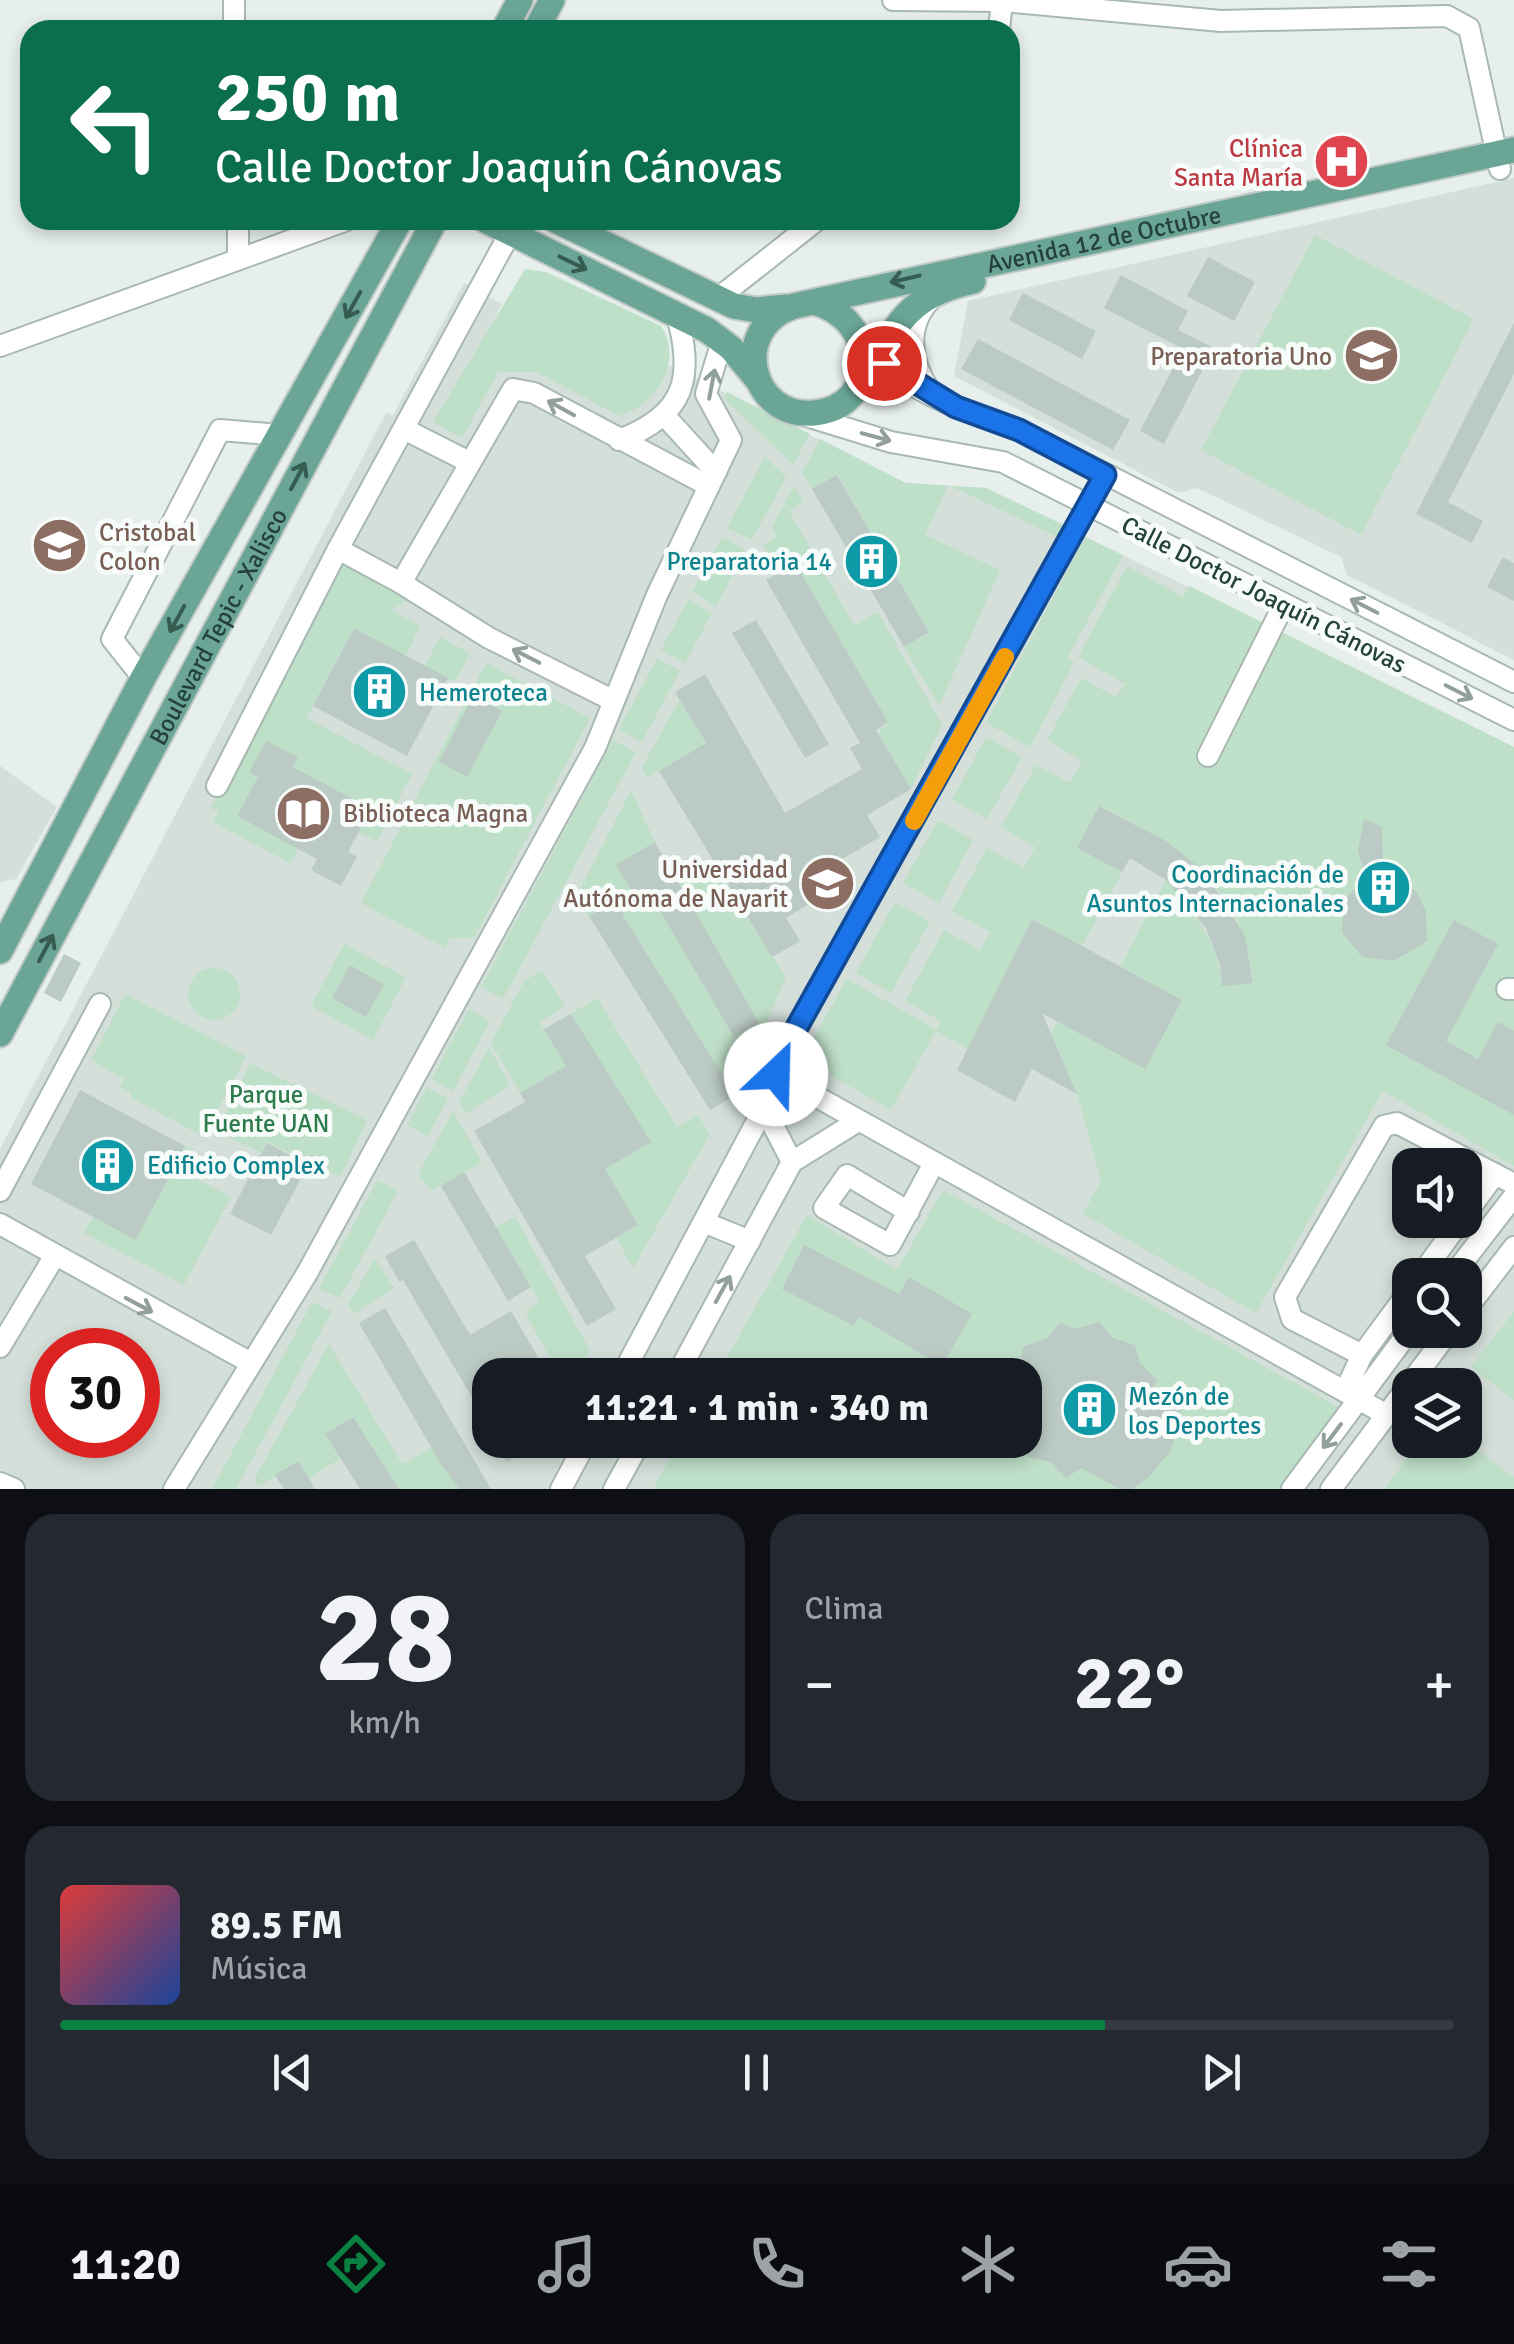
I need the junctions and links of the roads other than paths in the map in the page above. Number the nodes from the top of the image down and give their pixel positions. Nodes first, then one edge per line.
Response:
1 (892, 0) edge
2 (1013, 1) edge
3 (1506, 160) edge
4 (238, 230) edge
5 (319, 230) edge
6 (394, 230) edge
7 (430, 230) edge
8 (506, 230) edge
9 (576, 230) edge
10 (805, 230) edge
11 (510, 232) junction
12 (238, 259) junction
13 (942, 288) junction
14 (717, 299) junction
15 (802, 304) junction
16 (676, 312) junction
17 (722, 341) junction
18 (0, 346) edge
19 (868, 367) junction
20 (758, 379) junction
21 (932, 393) junction
22 (784, 407) junction
23 (664, 415) junction
24 (720, 420) junction
25 (404, 428) junction
26 (280, 435) junction
27 (682, 436) junction
28 (618, 440) junction
29 (469, 462) junction
30 (1105, 475) junction
31 (713, 479) junction
32 (1088, 505) junction
33 (1234, 540) junction
34 (338, 549) junction
35 (1218, 570) junction
36 (401, 582) junction
37 (1284, 604) junction
38 (1432, 640) junction
39 (1416, 670) junction
40 (144, 678) junction
41 (1514, 682) edge
42 (612, 700) junction
43 (1514, 720) edge
44 (1208, 756) dead end
45 (217, 786) dead end
46 (66, 829) junction
47 (0, 935) edge
48 (0, 951) edge
49 (100, 1004) dead end
50 (0, 1034) edge
51 (776, 1074) junction
52 (764, 1108) junction
53 (858, 1122) junction
54 (792, 1162) junction
55 (934, 1163) junction
56 (1505, 1179) edge
57 (0, 1191) edge
58 (1514, 1196) edge
59 (1482, 1200) edge
60 (909, 1212) dead end
61 (706, 1222) junction
62 (0, 1224) edge
63 (750, 1241) junction
64 (1514, 1247) edge
65 (54, 1257) junction
66 (1465, 1258) edge
67 (1482, 1289) edge
68 (1392, 1314) edge
69 (0, 1348) edge
70 (1394, 1348) edge
71 (1415, 1348) edge
72 (1436, 1348) edge
73 (1362, 1355) junction
74 (631, 1358) edge
75 (685, 1358) edge
76 (1426, 1361) junction
77 (251, 1363) junction
78 (1353, 1395) junction
79 (1387, 1415) junction
80 (577, 1458) edge
81 (631, 1458) edge
82 (0, 1482) edge
83 (14, 1489) edge
84 (174, 1489) edge
85 (561, 1489) edge
86 (614, 1489) edge
87 (1292, 1489) edge
88 (1331, 1489) edge

1 - 2 street
2 - 3 street
3 - 13 main road, Avenida 12 de Octubre
3 -> 15 main road, Avenida 12 de Octubre
4 - 12 street
5 - 12 street
6 -> 26 main road, Boulevard Tepic - Xalisco
50 -> 7 main road, Boulevard Tepic - Xalisco
8 - 11 main road
9 - 14 main road, Avenida 12 de Octubre
10 - 14 street
11 -> 16 main road
11 - 25 street
12 - 18 street
13 - 19 main road, Avenida 12 de Octubre
13 - 21 street
14 - 15 main road, Avenida 12 de Octubre
15 - 19 main road, Avenida 12 de Octubre
15 - 20 main road
16 - 17 main road
16 - 23 street
17 - 20 main road
24 -> 17 street
19 - 21 street, Calle Doctor Joaquín Cánovas
19 - 22 main road, Avenida 12 de Octubre
20 - 22 main road
21 - 30 street, Calle Doctor Joaquín Cánovas
22 -> 32 street, Calle Doctor Joaquín Cánovas
23 - 27 street
23 - 28 street
24 - 27 street
24 - 31 street
25 - 29 street
25 - 34 street
26 -> 40 main road, Boulevard Tepic - Xalisco
26 - 40 street
27 - 31 street
28 -> 29 street
28 - 31 street
29 - 36 street
30 - 32 street
30 - 33 street, Calle Doctor Joaquín Cánovas
31 - 42 street
32 - 35 street, Calle Doctor Joaquín Cánovas
32 - 51 street
33 - 35 street
38 -> 33 street, Calle Doctor Joaquín Cánovas
34 - 36 street
34 - 45 street
35 - 37 street, Calle Doctor Joaquín Cánovas
42 -> 36 street
37 - 39 street, Calle Doctor Joaquín Cánovas
37 - 44 street
38 - 39 street
38 - 41 street, Calle Doctor Joaquín Cánovas
39 -> 43 street, Calle Doctor Joaquín Cánovas
40 - 46 main road, Boulevard Tepic - Xalisco
42 - 77 street
46 - 47 street
46 - 48 main road, Boulevard Tepic - Xalisco
49 - 57 street
51 - 52 street
51 - 53 street
52 - 54 street
52 - 61 street
53 - 54 street
53 - 55 street
54 - 63 street
55 - 60 street
55 - 78 street
56 - 59 street
56 - 73 street
58 - 66 street
61 - 63 street
61 - 74 street
62 - 65 street
75 -> 63 street
64 - 67 street
65 - 69 street
65 -> 77 street
68 - 73 street
70 - 78 street
71 - 76 street
72 - 76 street
73 - 78 street
76 - 79 street
77 - 84 street
78 - 79 street
78 -> 87 street
79 - 88 street
80 - 85 street
81 - 86 street
82 - 83 street

